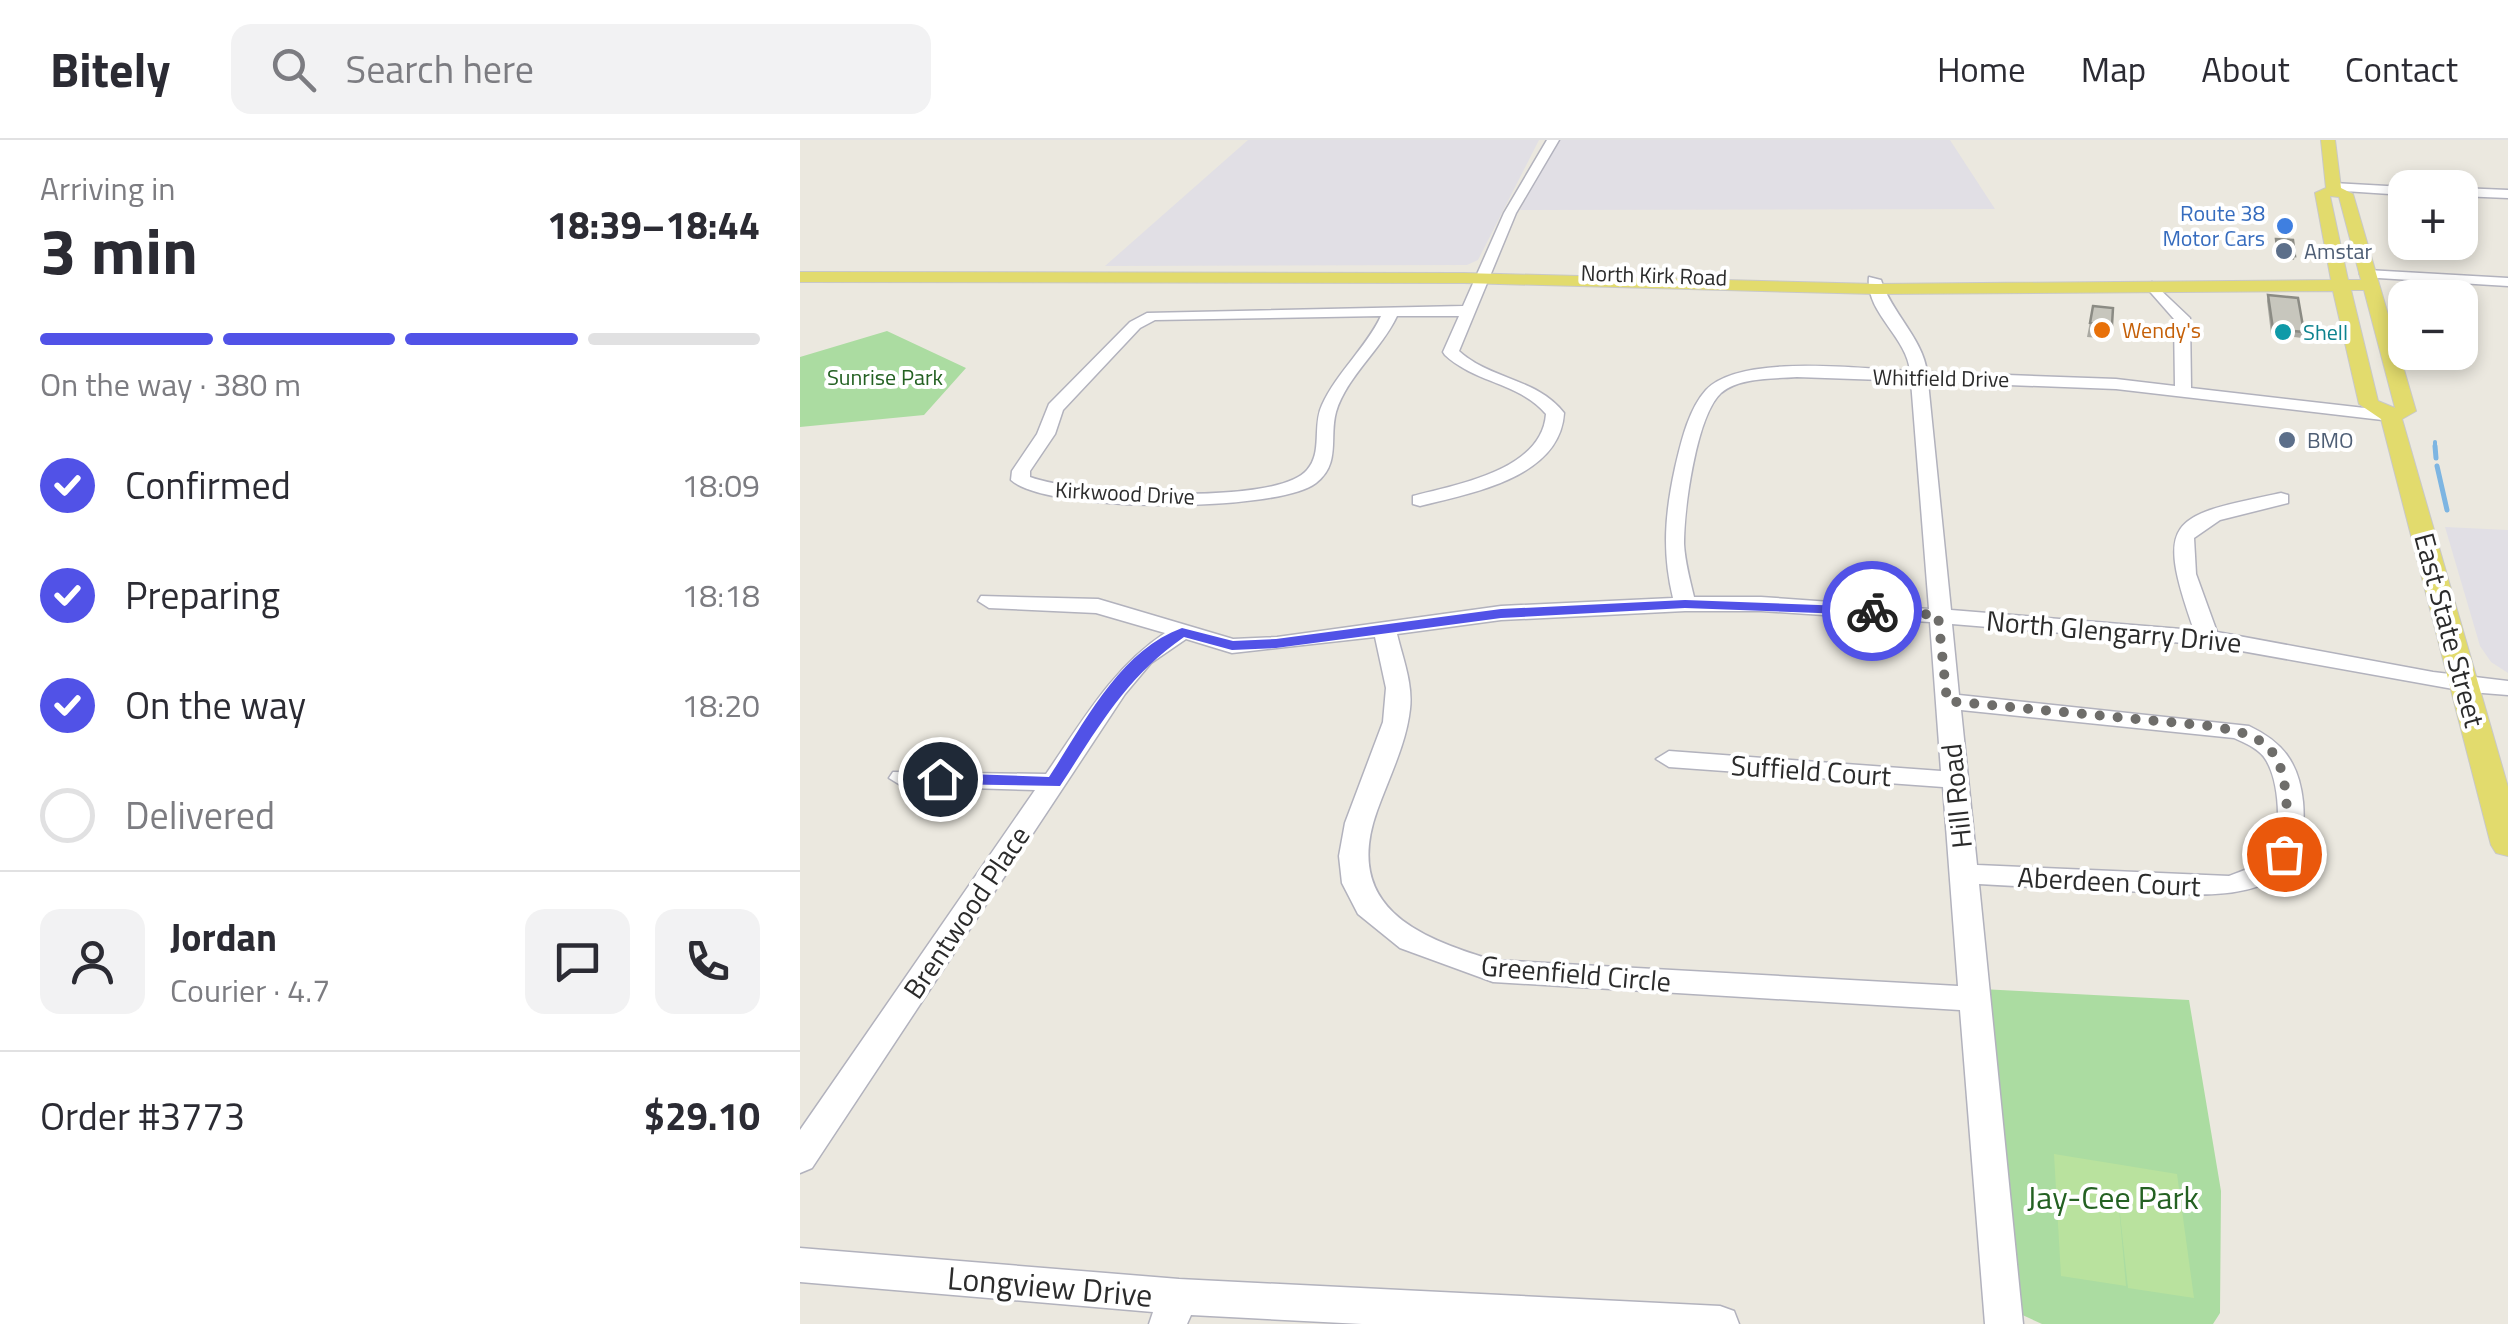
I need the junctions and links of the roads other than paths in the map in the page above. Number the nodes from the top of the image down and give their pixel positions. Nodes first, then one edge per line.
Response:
1 (1553, 140) edge
2 (2328, 140) edge
3 (2334, 189) junction
4 (2388, 191) edge
5 (2478, 193) edge
6 (2508, 194) edge
7 (800, 273) edge
8 (1485, 274) junction
9 (2338, 280) junction
10 (2369, 280) junction
11 (2508, 282) edge
12 (1875, 284) junction
13 (2152, 286) junction
14 (2508, 292) edge
15 (1468, 311) junction
16 (1391, 312) junction
17 (1918, 377) junction
18 (2183, 391) junction
19 (2391, 416) junction
20 (2281, 498) dead end
21 (1420, 500) dead end
22 (989, 600) dead end
23 (1685, 604) junction
24 (1938, 615) junction
25 (1384, 630) junction
26 (1182, 632) junction
27 (2208, 638) junction
28 (2464, 683) junction
29 (2508, 688) edge
30 (1947, 701) junction
31 (1669, 759) dead end
32 (902, 778) dead end
33 (1953, 780) junction
34 (1054, 782) junction
35 (2508, 844) edge
36 (1965, 874) junction
37 (1973, 999) junction
38 (800, 1158) edge
39 (800, 1265) edge
40 (1173, 1310) edge
41 (1653, 1322) edge
42 (1720, 1324) edge
43 (2004, 1324) edge

1 - 8 street
2 - 3 main road, East State Street
3 - 4 street
3 - 9 main road, East State Street
3 - 10 main road, East State Street
5 - 6 street
7 - 8 main road, North Kirk Road
8 - 12 main road, North Kirk Road
8 - 15 street
9 - 10 main road, North Kirk Road
9 - 12 main road, North Kirk Road
9 - 13 main road, North Kirk Road
9 - 19 main road, East State Street
10 - 11 street, North Kirk Road
10 - 14 street, North Kirk Road
10 - 19 main road, East State Street
12 - 13 main road, North Kirk Road
12 - 17 street, Hill Road
13 - 18 street
15 - 16 street, Kirkwood Drive
15 - 21 street
16 - 16 street, Kirkwood Drive
17 - 18 street, Whitfield Drive
17 - 23 street, Whitfield Drive
17 - 24 street, Hill Road
18 - 19 street, Whitfield Drive
19 - 28 main road, East State Street
20 - 27 street
22 - 26 street, North Glengarry Drive
23 - 24 street, North Glengarry Drive
23 - 25 street, North Glengarry Drive
24 - 27 street, North Glengarry Drive
24 - 30 street, Hill Road
25 - 26 street, North Glengarry Drive
25 - 37 street, Greenfield Circle
26 - 34 street, Brentwood Place
27 - 28 street, North Glengarry Drive
28 - 29 street, North Glengarry Drive
28 - 35 main road, East State Street
30 - 33 street, Hill Road
30 - 36 street, Aberdeen Court
31 - 33 street, Suffield Court
32 - 34 street
33 - 36 street, Hill Road
34 - 38 street, Brentwood Place
36 - 37 street, Hill Road
37 - 43 street, Hill Road
39 - 40 street, Longview Drive
40 - 41 street, Longview Drive
41 - 42 street, Longview Drive

